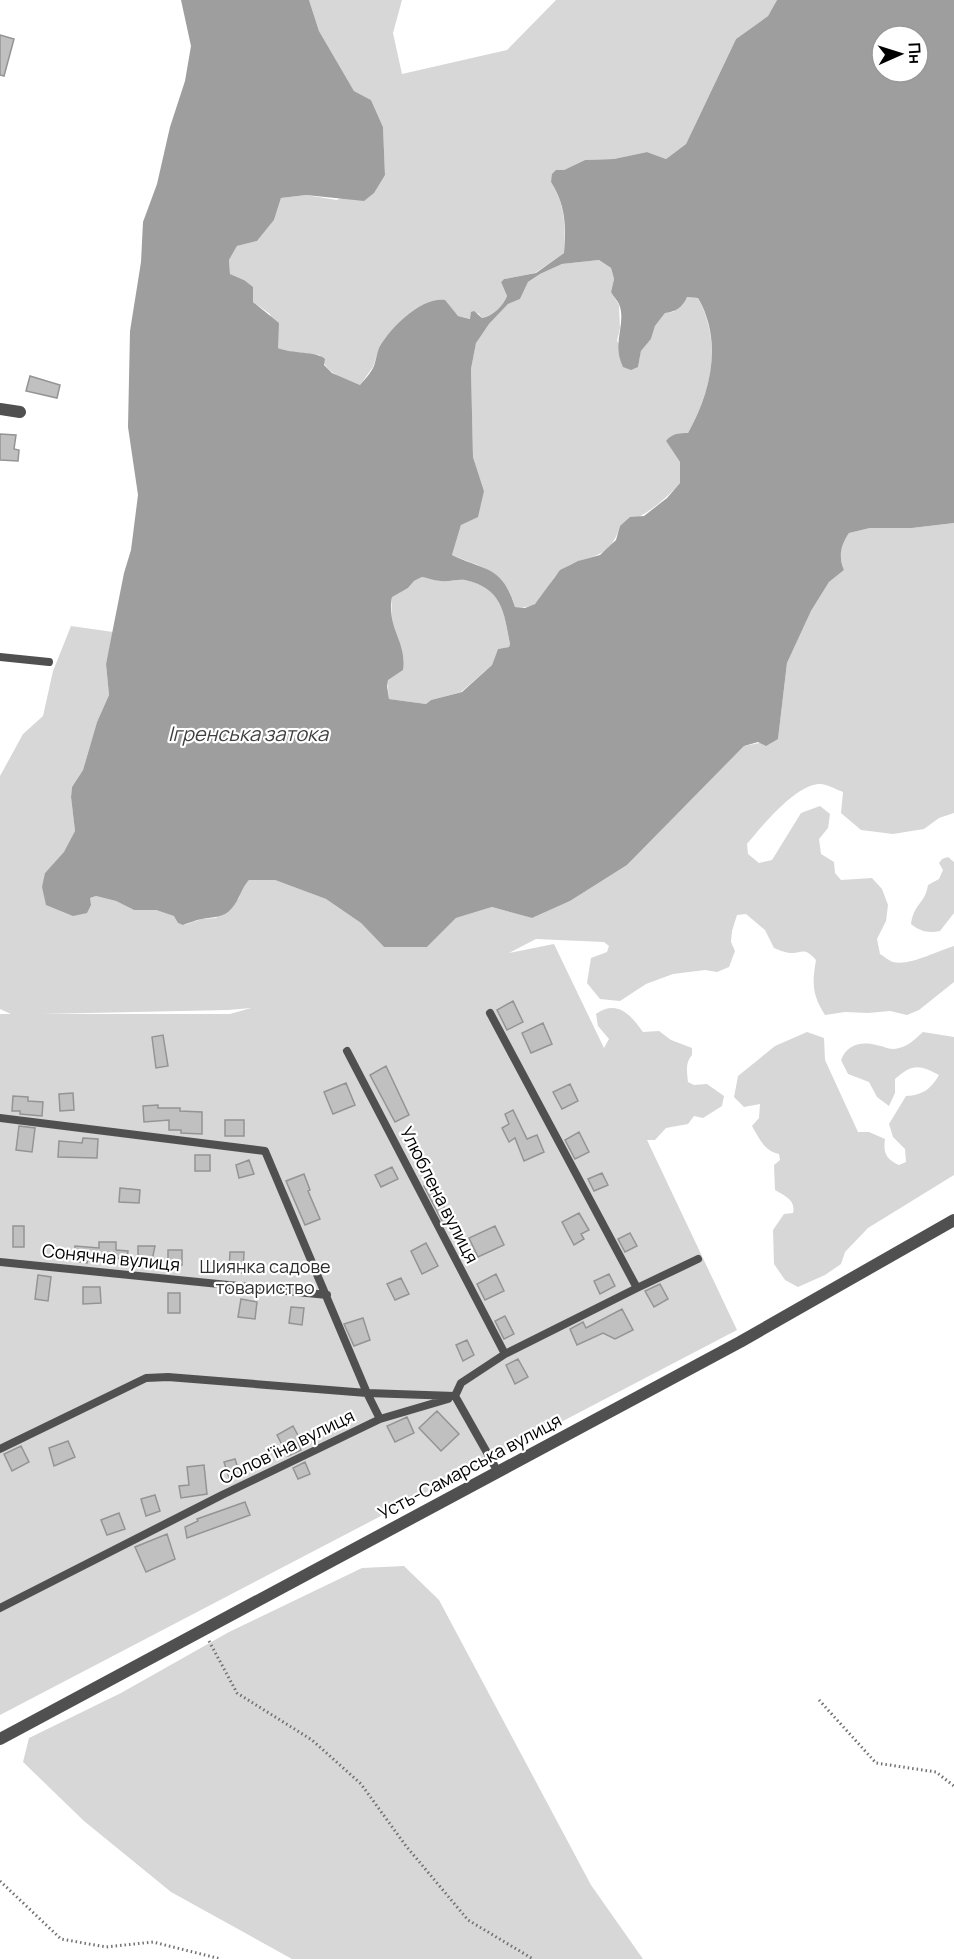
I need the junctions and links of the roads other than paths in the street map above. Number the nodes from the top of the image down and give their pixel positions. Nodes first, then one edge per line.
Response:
1 (0, 410) edge
2 (20, 412) dead end
3 (0, 657) edge
4 (49, 662) dead end
5 (490, 1013) dead end
6 (348, 1051) dead end
7 (0, 1118) edge
8 (954, 1220) edge
9 (698, 1259) dead end
10 (0, 1262) edge
11 (636, 1288) junction
12 (327, 1295) junction
13 (504, 1354) junction
14 (367, 1394) junction
15 (456, 1396) junction
16 (380, 1419) junction
17 (0, 1449) edge
18 (498, 1472) junction
19 (0, 1608) edge
20 (0, 1739) edge

1 - 2 street
3 - 4 lane
5 - 11 lane
6 - 13 lane, Улюблена вулиця
7 - 12 lane
8 - 18 street, Усть-Самарська вулиця
9 - 11 lane
10 - 12 lane, Сонячна вулиця
11 - 13 lane
12 - 14 lane
13 - 15 lane
14 - 15 lane
14 - 16 lane, Солов'їна вулиця
14 - 17 lane, Солов'їна вулиця
15 - 16 lane
15 - 18 lane
16 - 19 lane, Солов'їна вулиця
18 - 20 street, Усть-Самарська вулиця

